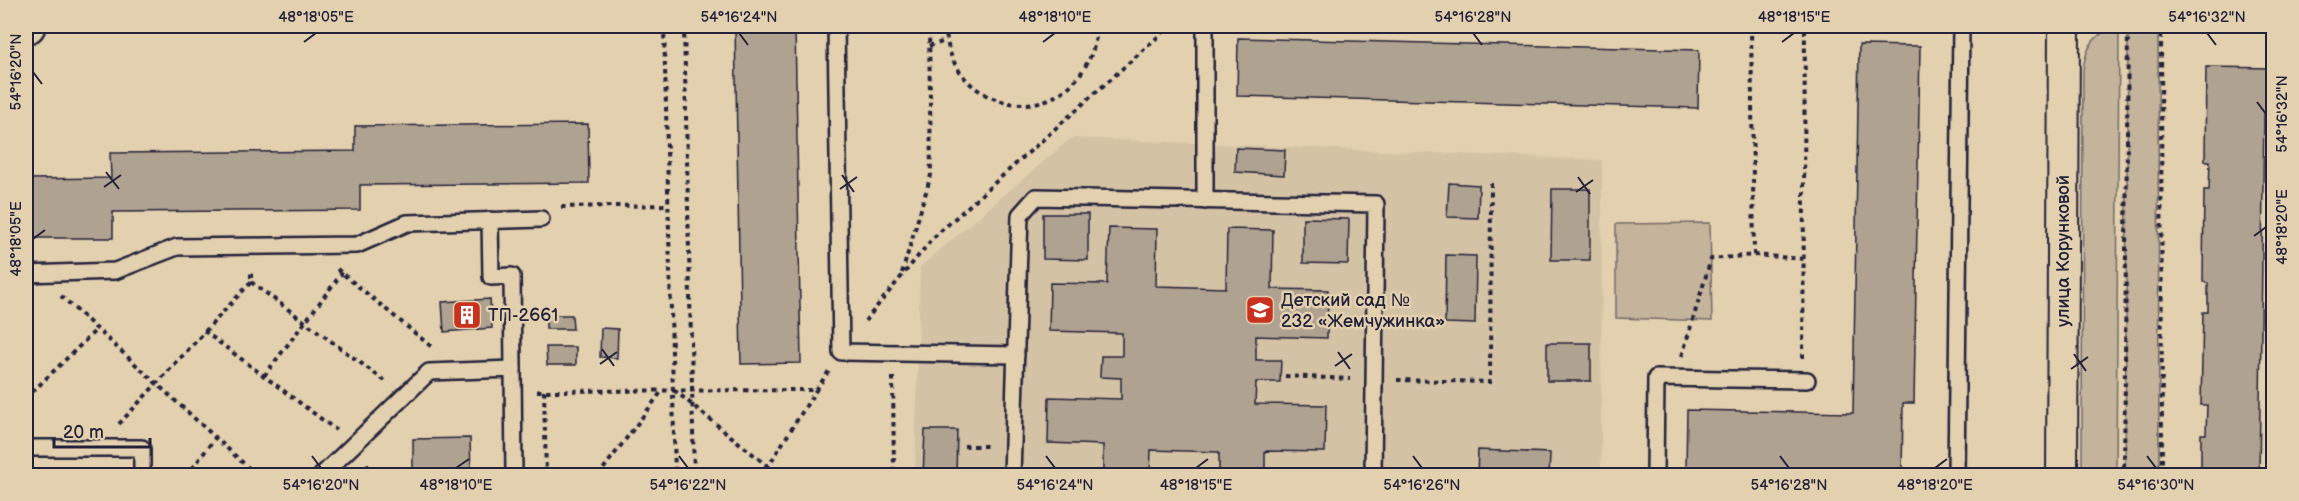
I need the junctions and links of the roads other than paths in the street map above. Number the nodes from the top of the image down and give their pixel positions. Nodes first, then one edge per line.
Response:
1 (836, 26) edge
2 (1205, 26) edge
3 (1961, 26) edge
4 (2064, 26) edge
5 (1205, 201) junction
6 (541, 219) dead end
7 (490, 220) junction
8 (31, 273) edge
9 (1016, 355) junction
10 (513, 369) junction
11 (1805, 379) road end
12 (26, 448) edge
13 (142, 476) edge
14 (321, 476) edge
15 (514, 476) edge
16 (1011, 476) edge
17 (1373, 476) edge
18 (1655, 476) edge
19 (1956, 476) edge
20 (2062, 476) edge

1 - 9 lane
2 - 5 lane
3 - 19 lane
4 - 20 street, улица Корунковой
5 - 9 lane
5 - 17 lane
6 - 7 lane
7 - 8 lane
7 - 10 lane
9 - 16 lane
10 - 14 lane
10 - 15 lane
11 - 18 lane
12 - 13 lane

